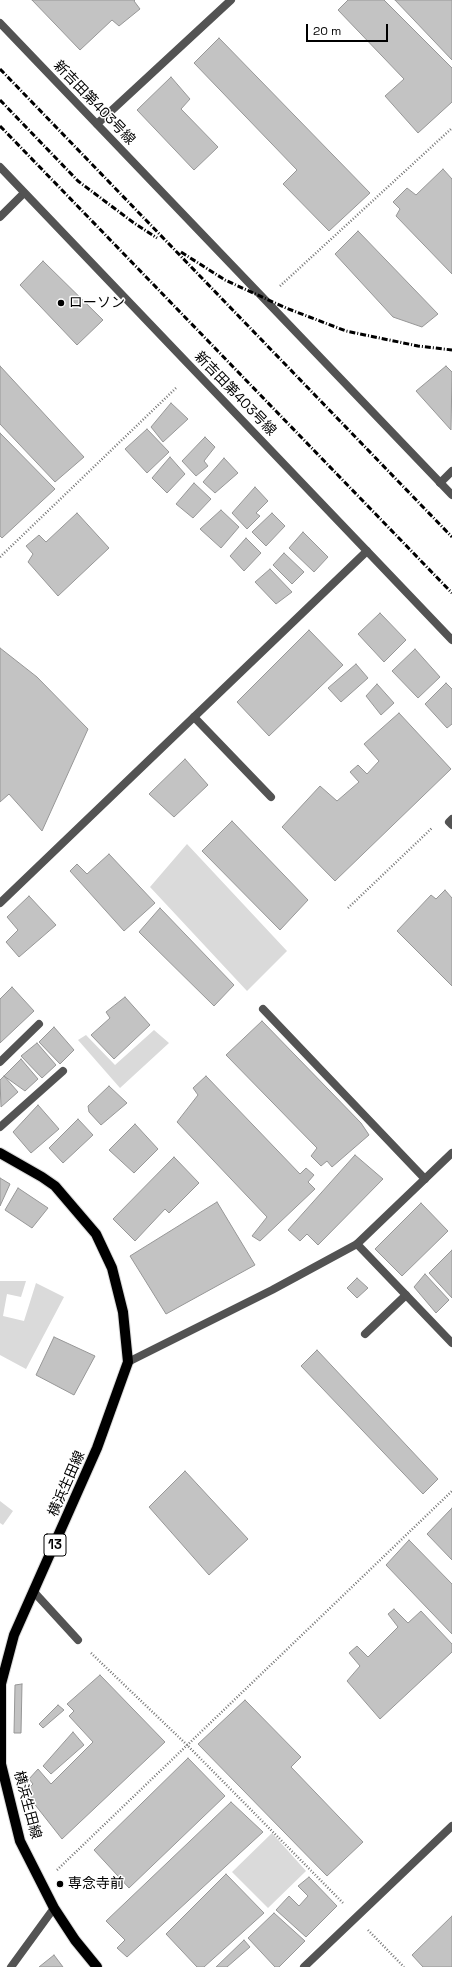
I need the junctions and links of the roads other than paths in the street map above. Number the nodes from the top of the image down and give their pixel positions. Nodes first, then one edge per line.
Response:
1 (231, 0) edge
2 (0, 23) edge
3 (97, 124) junction
4 (0, 167) edge
5 (24, 193) junction
6 (0, 217) edge
7 (452, 471) edge
8 (440, 482) junction
9 (452, 494) edge
10 (367, 551) junction
11 (452, 640) edge
12 (194, 717) junction
13 (271, 797) dead end
14 (452, 819) edge
15 (452, 825) edge
16 (0, 903) edge
17 (263, 1009) dead end
18 (39, 1024) dead end
19 (0, 1062) edge
20 (63, 1071) dead end
21 (0, 1127) edge
22 (0, 1153) edge
23 (452, 1153) edge
24 (425, 1179) junction
25 (357, 1244) junction
26 (406, 1295) junction
27 (365, 1334) dead end
28 (452, 1343) edge
29 (128, 1362) junction
30 (34, 1592) junction
31 (78, 1640) road end
32 (1, 1764) edge
33 (452, 1826) edge
34 (54, 1908) junction
35 (11, 1967) edge
36 (97, 1967) edge
37 (304, 1967) edge

1 - 3 street
2 - 3 street, 新吉田第403号線
3 - 8 street, 新吉田第403号線
4 - 5 street, 新吉田第403号線
5 - 6 street
5 - 10 street, 新吉田第403号線
7 - 8 street
8 - 9 street, 新吉田第403号線
10 - 11 street, 新吉田第403号線
10 - 12 street
12 - 13 street
12 - 16 street
14 - 15 street
17 - 24 street
18 - 19 street
20 - 21 street
22 - 29 main road, 横浜生田線 / 13
23 - 24 street
24 - 25 street
25 - 26 street
25 - 29 street
26 - 27 street
26 - 28 street
29 - 30 main road, 横浜生田線 / 13
30 - 31 street
30 - 32 main road, 横浜生田線 / 13
32 - 34 main road, 横浜生田線 / 13
33 - 37 street
34 - 35 street
34 - 36 main road, 横浜生田線 / 13

